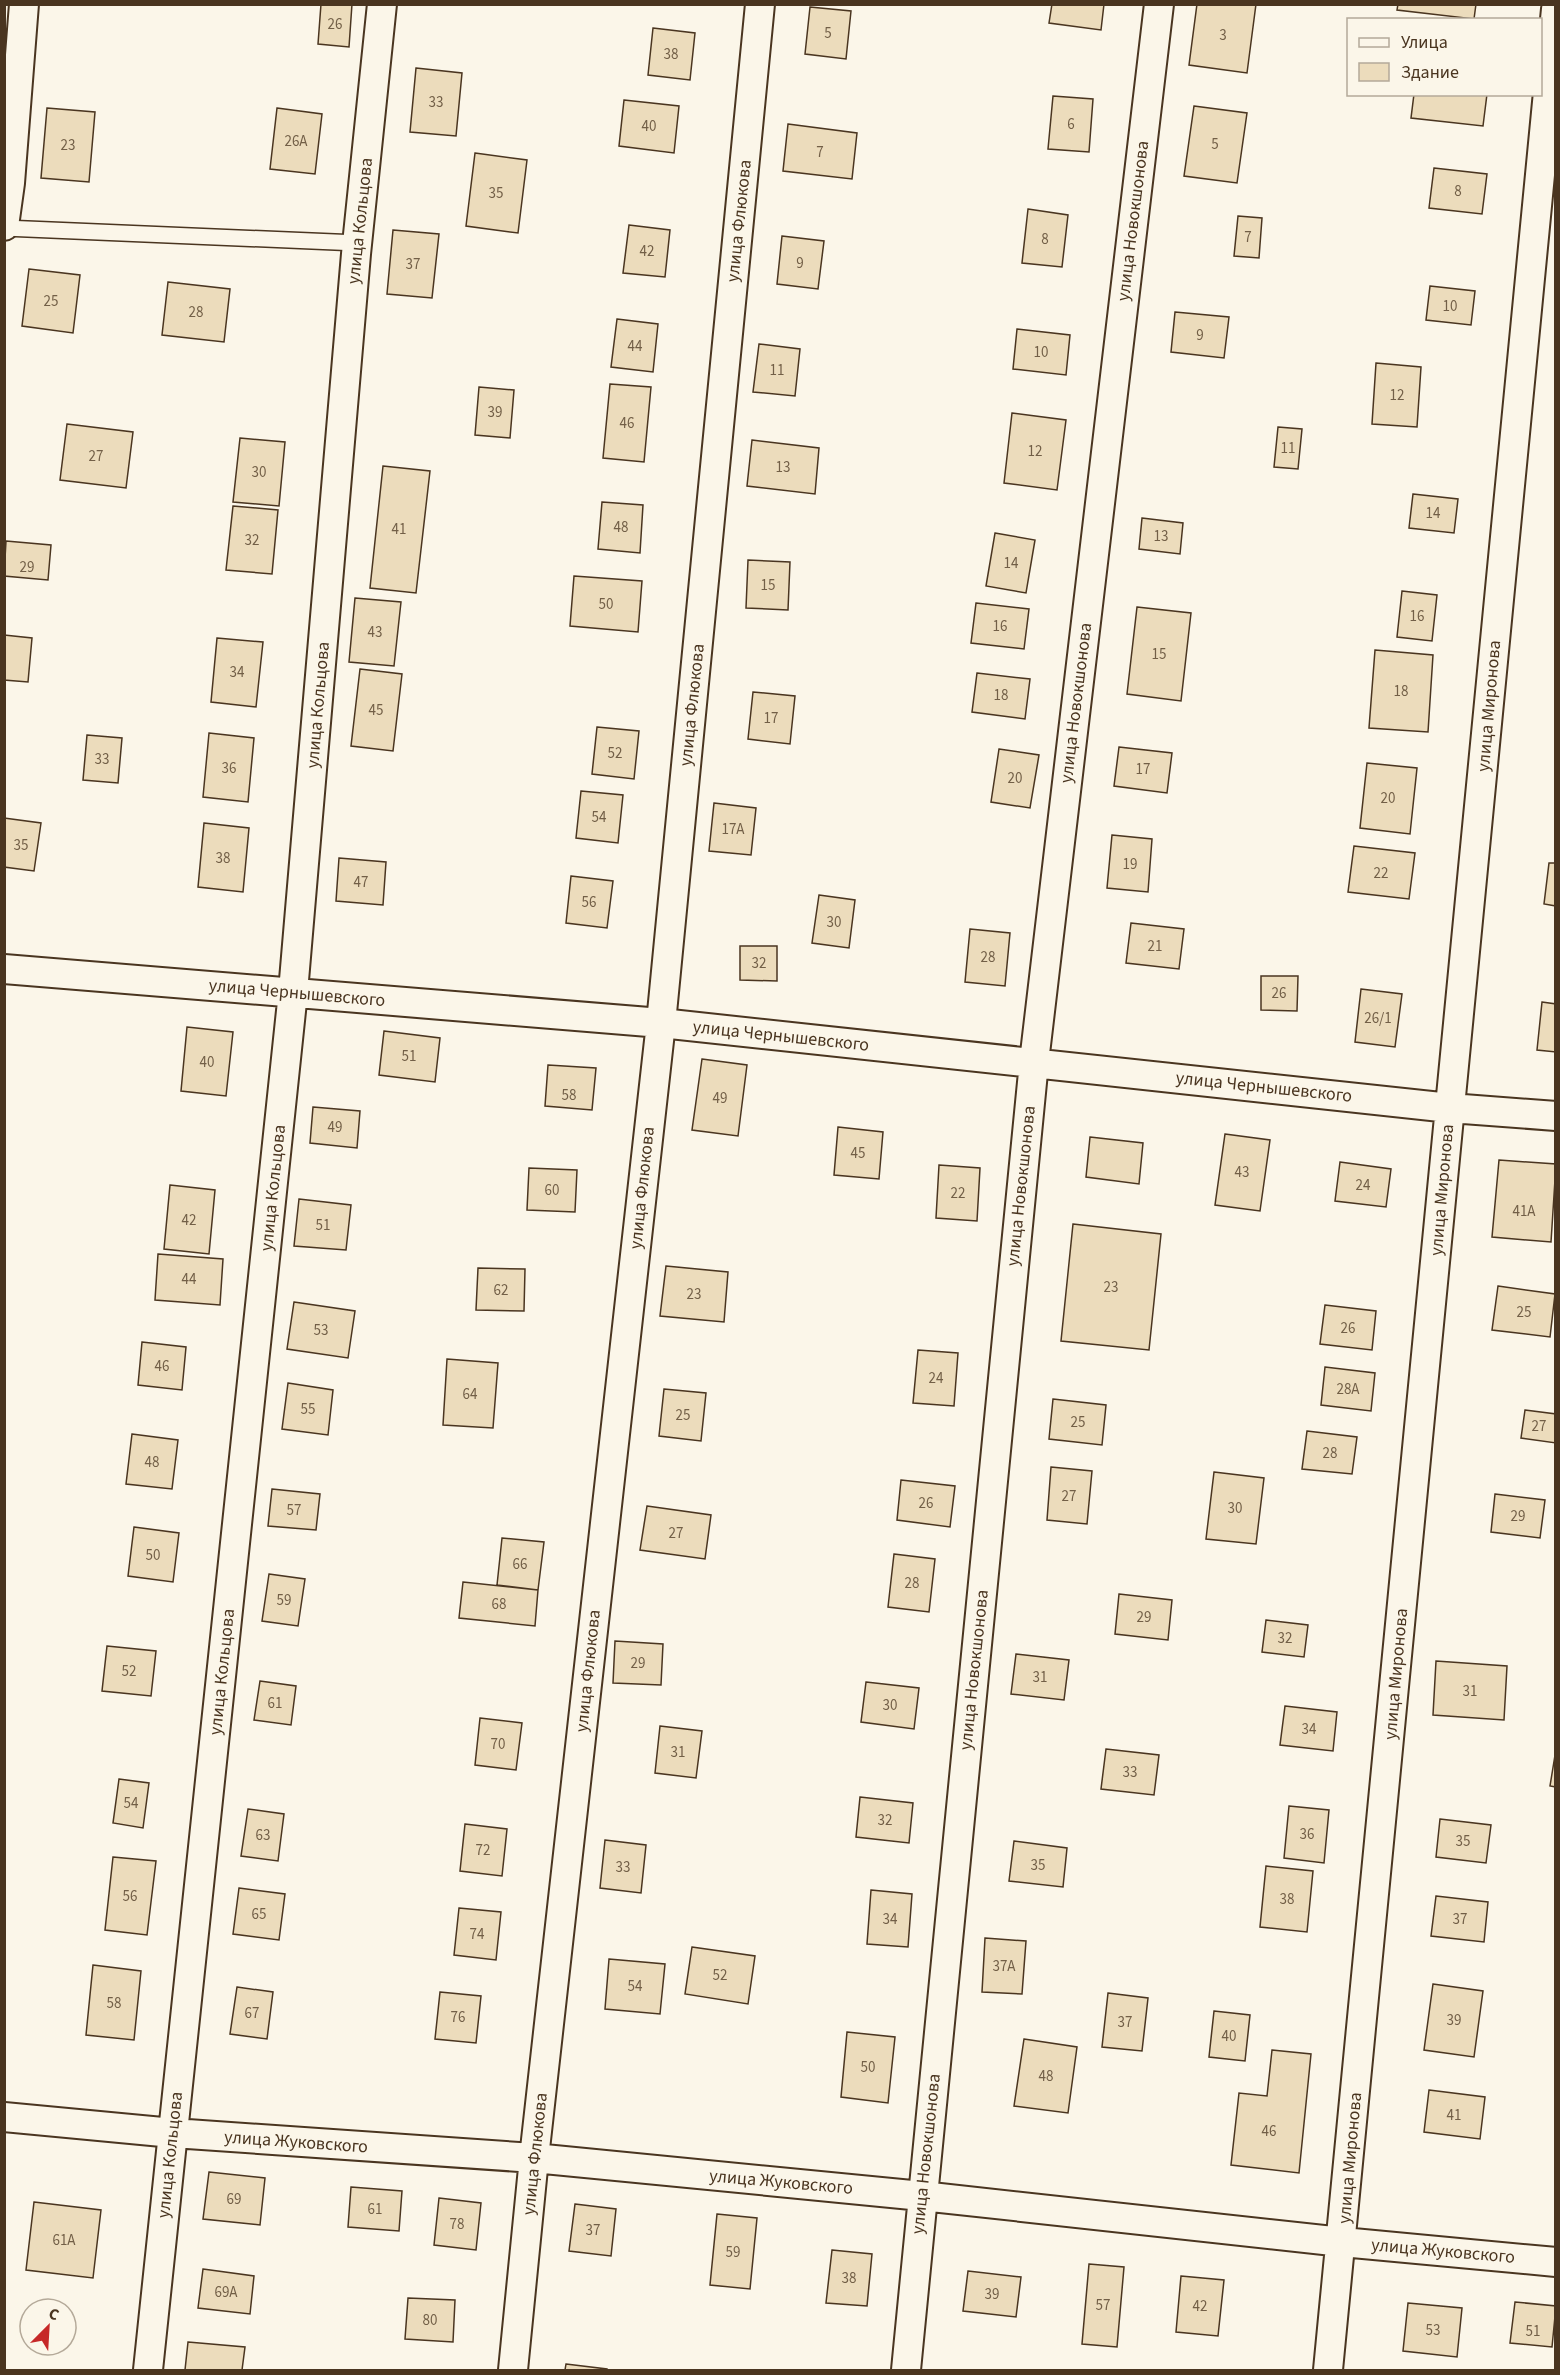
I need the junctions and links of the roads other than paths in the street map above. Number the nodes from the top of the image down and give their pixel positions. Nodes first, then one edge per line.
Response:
1 (24, 4) edge
2 (760, 4) edge
3 (1158, 4) edge
4 (382, 5) edge
5 (1556, 9) edge
6 (4, 228) edge
7 (358, 243) junction
8 (4, 248) edge
9 (4, 969) edge
10 (293, 992) junction
11 (661, 1023) junction
12 (1034, 1062) junction
13 (1450, 1108) junction
14 (1556, 1116) edge
15 (4, 2117) edge
16 (173, 2133) junction
17 (534, 2158) junction
18 (922, 2196) junction
19 (1342, 2242) junction
20 (1556, 2262) edge
21 (148, 2370) edge
22 (513, 2370) edge
23 (906, 2370) edge
24 (1328, 2370) edge

1 - 6 street
2 - 11 street, улица Флюкова
3 - 12 street, улица Новокшонова
4 - 7 street, улица Кольцова
5 - 13 street, улица Миронова
6 - 7 lane
6 - 8 street
7 - 10 street, улица Кольцова
9 - 10 street, улица Чернышевского
10 - 11 street, улица Чернышевского
10 - 16 street, улица Кольцова
11 - 12 street, улица Чернышевского
11 - 17 street, улица Флюкова
12 - 13 street, улица Чернышевского
12 - 18 street, улица Новокшонова
13 - 14 street, улица Чернышевского
13 - 19 street, улица Миронова
15 - 16 street, улица Жуковского
16 - 17 street, улица Жуковского
16 - 21 street, улица Кольцова
17 - 18 street, улица Жуковского
17 - 22 street, улица Флюкова
18 - 19 street, улица Жуковского
18 - 23 street, улица Новокшонова
19 - 20 street, улица Жуковского
19 - 24 street, улица Миронова

